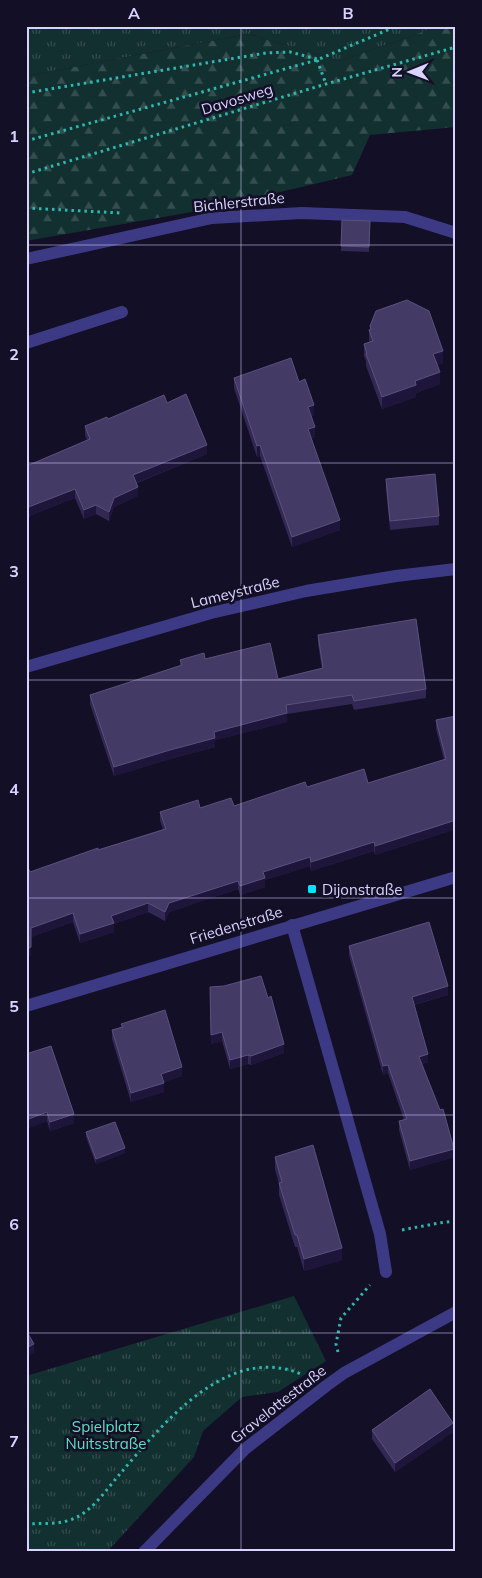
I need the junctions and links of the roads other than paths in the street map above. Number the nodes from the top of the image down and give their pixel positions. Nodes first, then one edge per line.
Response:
1 (456, 233) edge
2 (26, 259) edge
3 (122, 312) dead end
4 (26, 343) edge
5 (456, 569) edge
6 (26, 667) edge
7 (456, 877) edge
8 (292, 925) junction
9 (26, 1006) edge
10 (386, 1272) road end
11 (456, 1312) edge
12 (144, 1552) edge

1 - 2 street, Bichlerstraße
3 - 4 street
5 - 6 street, Lameystraße
7 - 8 street, Friedenstraße
8 - 9 street, Friedenstraße
8 - 10 street
11 - 12 street, Gravelottestraße

